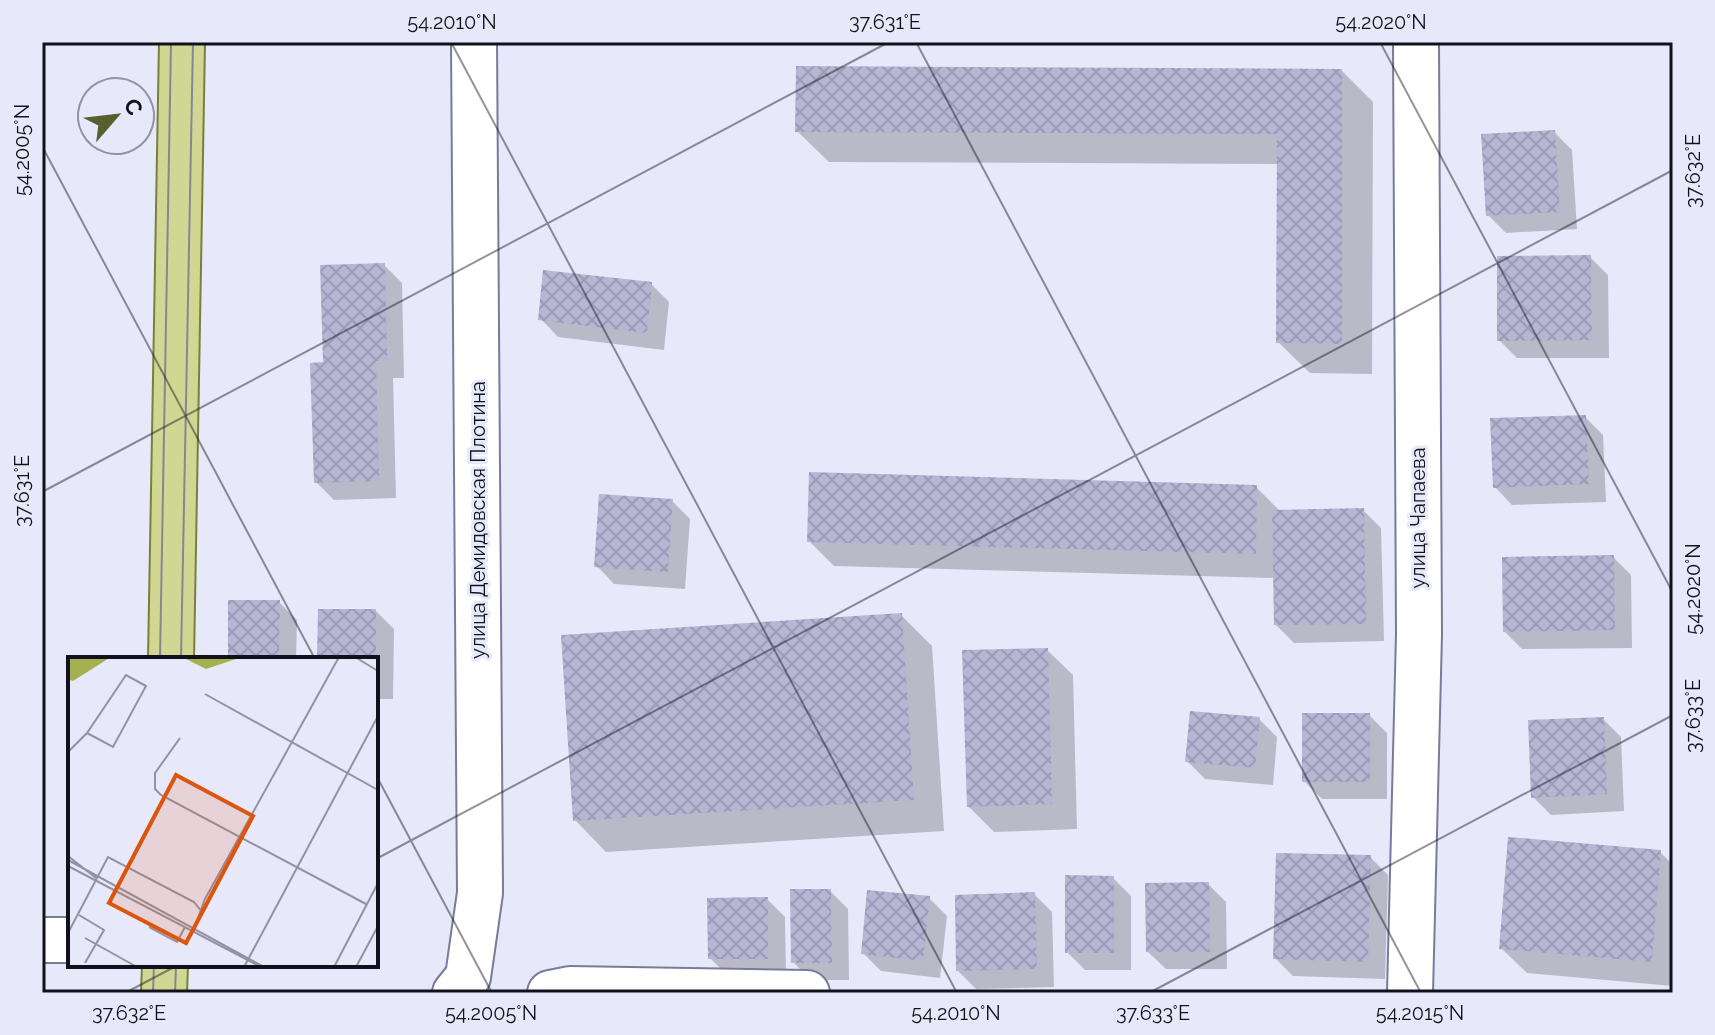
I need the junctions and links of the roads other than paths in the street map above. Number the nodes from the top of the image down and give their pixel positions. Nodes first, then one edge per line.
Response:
1 (182, 42) edge
2 (474, 42) edge
3 (1416, 42) edge
4 (171, 657) edge
5 (42, 940) edge
6 (68, 940) edge
7 (165, 967) edge
8 (560, 991) edge
9 (164, 993) edge
10 (455, 993) edge
11 (807, 993) edge
12 (1410, 993) edge

1 - 4 main road
2 - 10 street, улица Демидовская Плотина
3 - 12 street, улица Чапаева
5 - 6 street
7 - 9 main road
8 - 11 street

